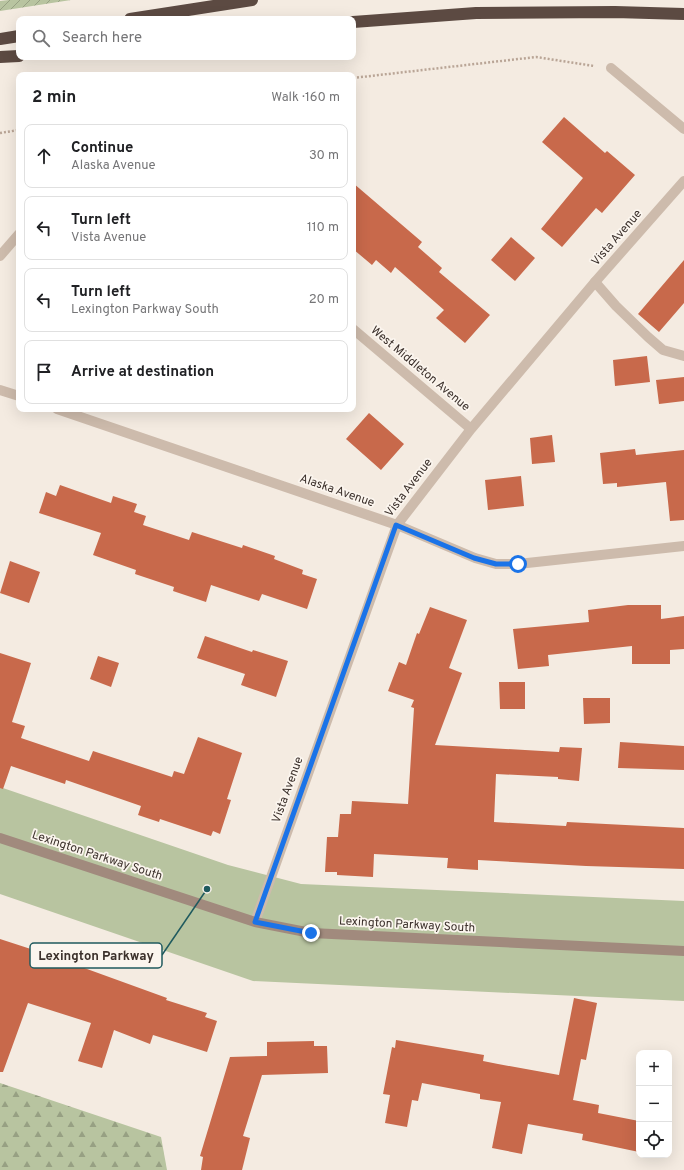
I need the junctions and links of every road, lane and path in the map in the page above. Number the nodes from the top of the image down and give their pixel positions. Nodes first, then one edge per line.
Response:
1 (252, 0) edge
2 (684, 14) edge
3 (149, 16) edge
4 (356, 22) edge
5 (16, 36) edge
6 (0, 39) edge
7 (16, 56) edge
8 (0, 57) edge
9 (611, 68) joint
10 (356, 78) edge
11 (684, 129) edge
12 (16, 130) edge
13 (0, 133) edge
14 (684, 181) edge
15 (16, 237) edge
16 (0, 256) edge
17 (595, 282) junction
18 (356, 332) edge
19 (684, 356) edge
20 (0, 390) edge
21 (16, 395) edge
22 (66, 412) edge
23 (470, 428) junction
24 (396, 525) junction
25 (684, 546) edge
26 (0, 838) edge
27 (255, 922) junction
28 (684, 951) edge

1 - 3 highway
2 - 4 highway
5 - 6 highway
7 - 8 highway
9 - 10 path
9 - 11 street
12 - 13 path
14 - 17 street, Vista Avenue
15 - 16 street
17 - 19 street
17 - 23 street, Vista Avenue
18 - 23 street, West Middleton Avenue
20 - 21 street
22 - 24 street, Alaska Avenue
23 - 24 street, Vista Avenue
24 - 25 street, Alaska Avenue
24 - 27 street, Vista Avenue
26 - 27 street, Lexington Parkway South
27 - 28 street, Lexington Parkway South

